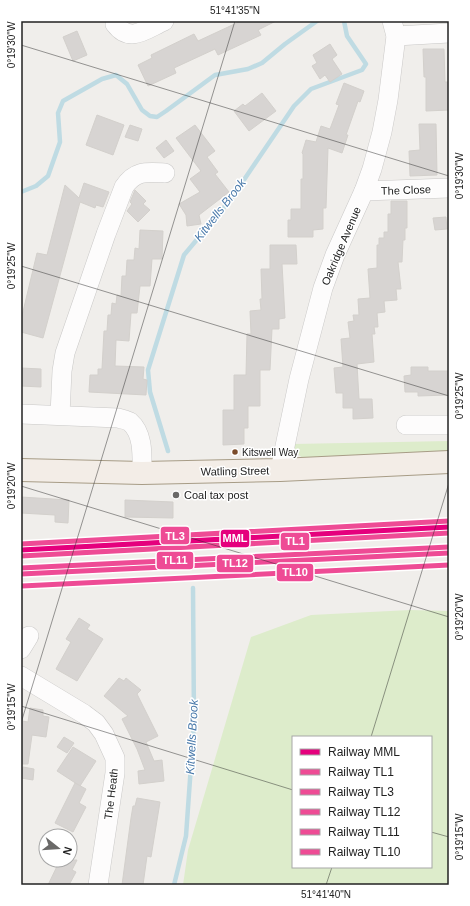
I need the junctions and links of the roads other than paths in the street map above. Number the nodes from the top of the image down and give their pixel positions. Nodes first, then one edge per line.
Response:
1 (116, 21) edge
2 (164, 21) edge
3 (394, 28) edge
4 (449, 34) edge
5 (165, 173) dead end
6 (449, 188) edge
7 (364, 191) junction
8 (21, 414) edge
9 (60, 415) junction
10 (406, 425) dead end
11 (449, 425) edge
12 (449, 462) edge
13 (21, 470) edge
14 (280, 470) junction
15 (142, 473) junction
16 (21, 676) edge
17 (98, 885) edge

1 - 2 street
3 - 4 street
3 - 7 street, Oakridge Avenue
5 - 9 street
6 - 7 street, The Close
7 - 14 street, Oakridge Avenue
8 - 9 street
9 - 15 street
10 - 11 street
12 - 14 main road, Watling Street
13 - 15 main road, Watling Street
14 - 15 main road, Watling Street
16 - 17 street, The Heath

